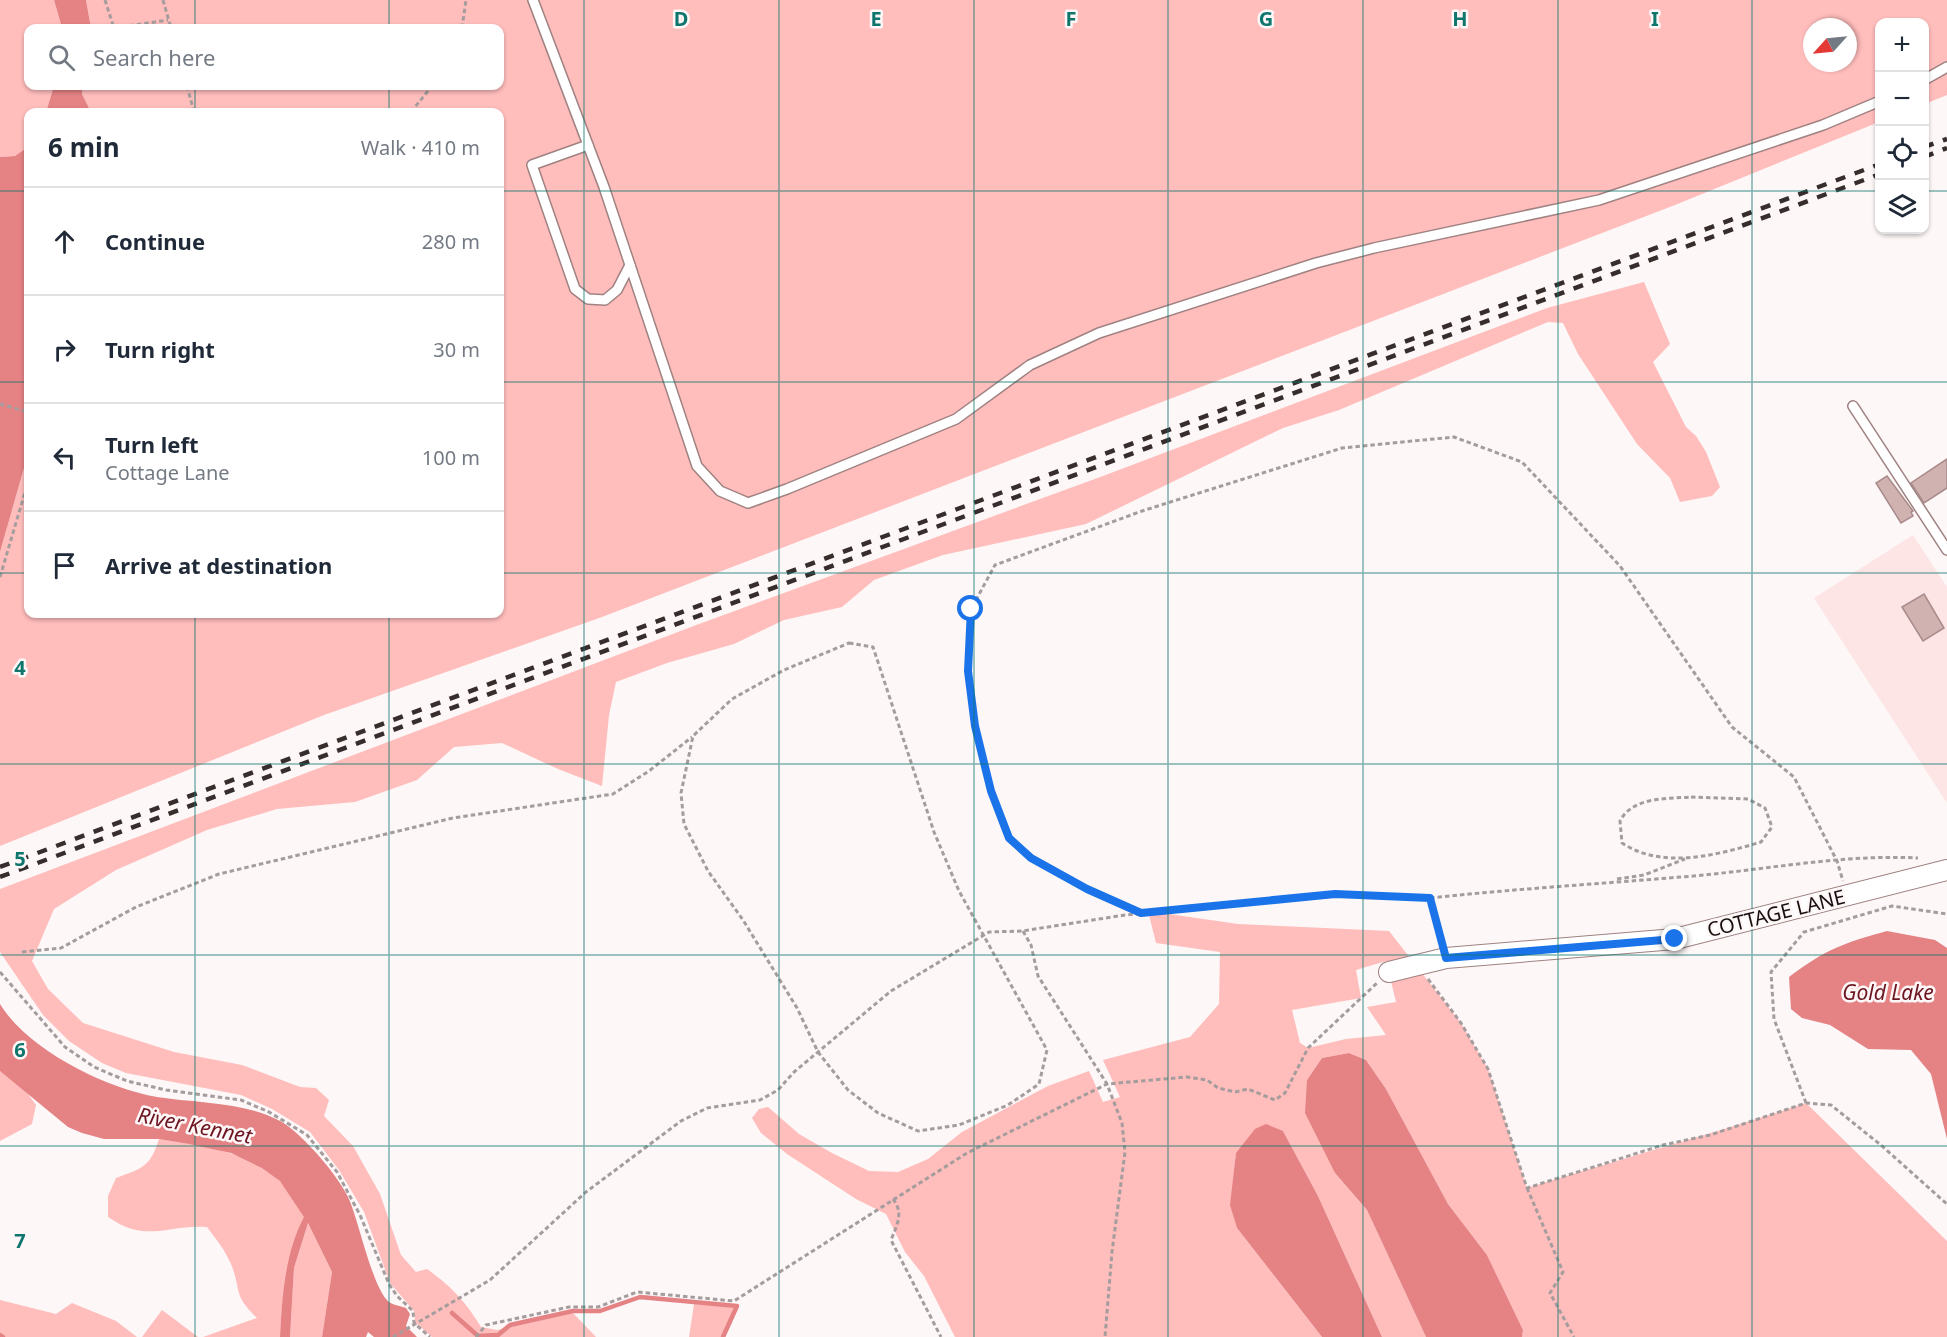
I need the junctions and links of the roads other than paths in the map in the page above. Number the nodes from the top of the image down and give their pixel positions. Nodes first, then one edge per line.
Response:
1 (533, 0) edge
2 (1947, 67) edge
3 (1929, 77) edge
4 (1875, 103) edge
5 (588, 145) junction
6 (630, 266) junction
7 (1853, 406) dead end
8 (1947, 550) edge
9 (1943, 871) edge
10 (1389, 972) road end

1 - 5 lane
2 - 3 lane
4 - 6 lane
5 - 6 lane
5 - 6 lane
7 - 8 lane
9 - 10 street, COTTAGE LANE

